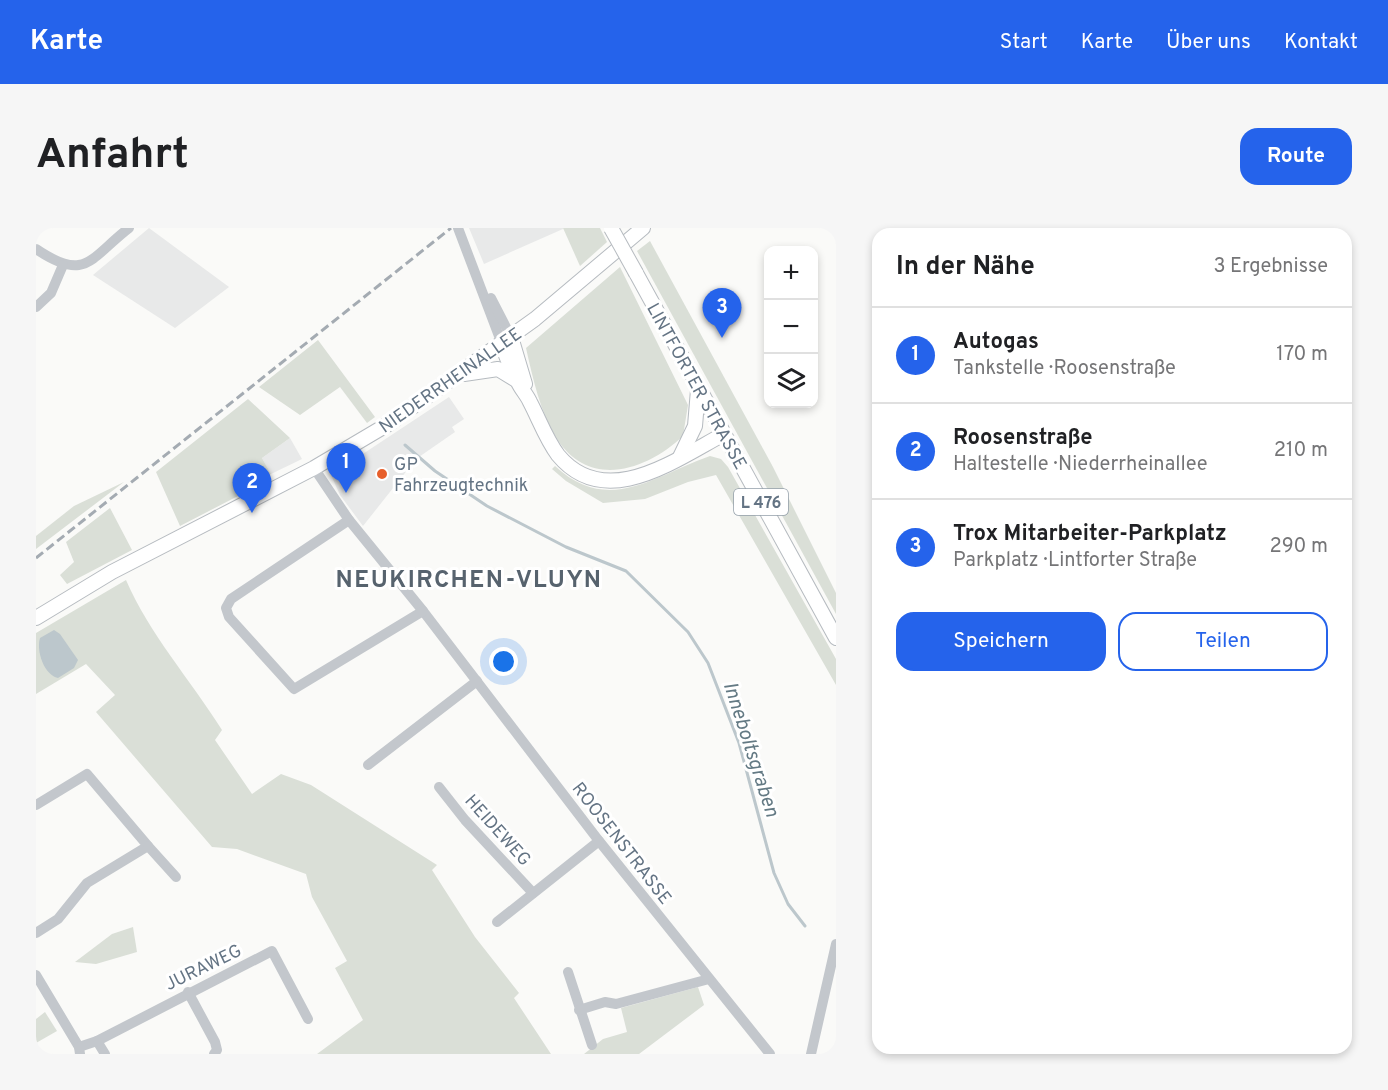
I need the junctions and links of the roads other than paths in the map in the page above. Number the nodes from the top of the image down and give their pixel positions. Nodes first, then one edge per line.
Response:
1 (129, 228) edge
2 (458, 228) edge
3 (611, 228) edge
4 (643, 228) edge
5 (36, 249) edge
6 (63, 265) junction
7 (36, 307) edge
8 (506, 340) junction
9 (459, 375) junction
10 (517, 381) junction
11 (698, 388) junction
12 (529, 398) junction
13 (724, 434) junction
14 (680, 457) junction
15 (314, 468) junction
16 (349, 520) junction
17 (112, 572) junction
18 (36, 608) edge
19 (423, 610) junction
20 (36, 618) edge
21 (836, 638) edge
22 (477, 681) junction
23 (368, 765) dead end
24 (439, 787) dead end
25 (36, 806) edge
26 (599, 842) junction
27 (148, 846) junction
28 (176, 877) dead end
29 (533, 893) junction
30 (497, 922) dead end
31 (36, 933) edge
32 (836, 944) edge
33 (568, 972) dead end
34 (36, 975) edge
35 (709, 979) junction
36 (188, 992) junction
37 (579, 1010) junction
38 (308, 1019) dead end
39 (97, 1041) junction
40 (592, 1045) dead end
41 (79, 1050) edge
42 (105, 1054) edge
43 (214, 1054) edge
44 (769, 1054) edge
45 (811, 1054) edge

1 - 6 street
2 - 8 street
3 - 11 main road, LINTFORTER STRASSE / L 476, bridge
4 - 8 main road, NIEDERRHEINALLEE
5 - 6 street
6 - 7 street
8 - 9 main road, NIEDERRHEINALLEE
8 - 10 main road
8 - 12 main road
9 - 10 main road
9 - 15 main road, NIEDERRHEINALLEE
10 - 12 main road
11 - 13 main road, LINTFORTER STRASSE / L 476
11 - 14 main road
12 - 14 main road
13 - 14 main road
13 - 21 main road, LINTFORTER STRASSE / L 476
15 - 16 street, ROOSENSTRASSE
15 - 17 main road, NIEDERRHEINALLEE
16 - 19 street, ROOSENSTRASSE
16 - 19 street
17 - 18 main road, NIEDERRHEINALLEE
17 - 20 main road, NIEDERRHEINALLEE
19 - 22 street, ROOSENSTRASSE
22 - 23 street
22 - 26 street, ROOSENSTRASSE
24 - 29 street, HEIDEWEG
25 - 27 street
26 - 29 street
26 - 35 street, ROOSENSTRASSE
27 - 28 street
27 - 31 street
29 - 30 street
32 - 45 street
33 - 37 street
34 - 41 street
35 - 37 street
35 - 44 street, ROOSENSTRASSE
36 - 38 street, JURAWEG
36 - 39 street, JURAWEG
36 - 43 street
37 - 40 street
39 - 41 street, JURAWEG
39 - 42 street

